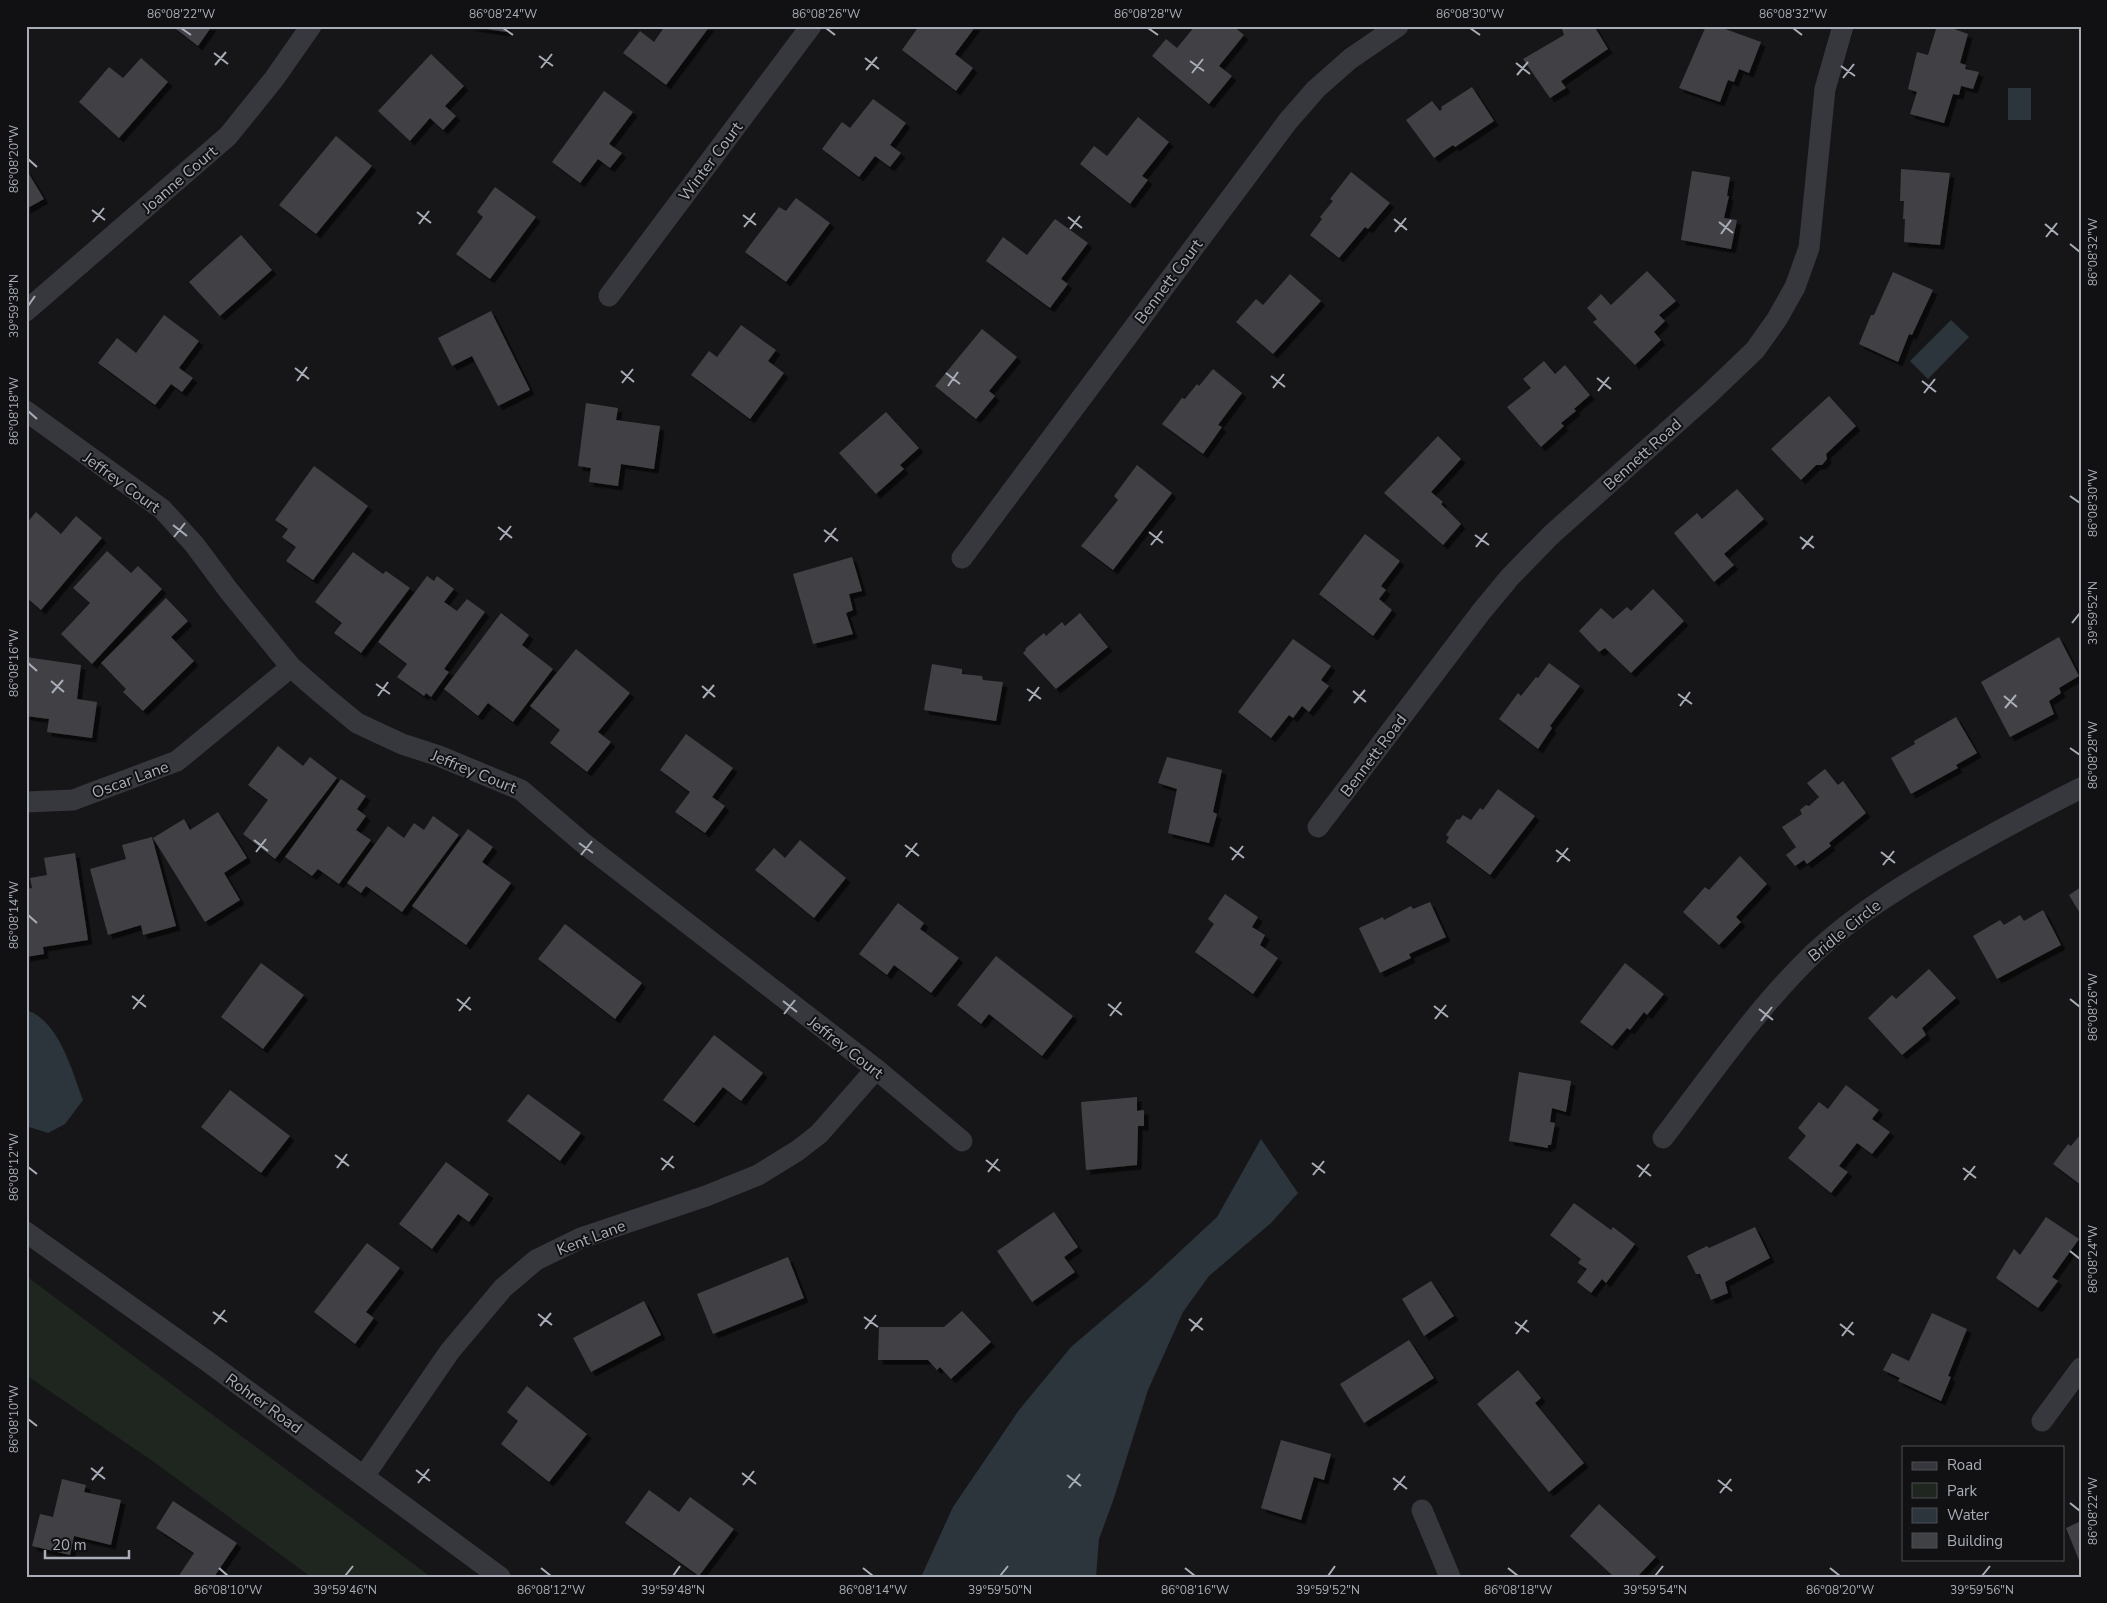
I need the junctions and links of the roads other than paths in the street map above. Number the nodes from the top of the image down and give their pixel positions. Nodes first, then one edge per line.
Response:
1 (311, 26) edge
2 (811, 26) edge
3 (1398, 26) edge
4 (1843, 26) edge
5 (609, 296) dead end
6 (26, 311) edge
7 (26, 411) edge
8 (962, 558) dead end
9 (291, 667) junction
10 (2081, 788) edge
11 (26, 802) edge
12 (1318, 827) dead end
13 (876, 1070) junction
14 (1663, 1138) dead end
15 (962, 1141) dead end
16 (26, 1232) edge
17 (2081, 1368) edge
18 (2042, 1421) dead end
19 (364, 1476) junction
20 (1422, 1510) dead end
21 (500, 1577) edge
22 (1450, 1577) edge

1 - 6 street, Joanne Court
2 - 5 street, Winter Court
3 - 8 street, Bennett Court
4 - 12 street, Bennett Road
7 - 9 street, Jeffrey Court
9 - 11 street, Oscar Lane
9 - 13 street, Jeffrey Court
10 - 14 street, Bridle Circle
13 - 15 street, Jeffrey Court
13 - 19 street, Kent Lane
16 - 19 street, Rohrer Road
17 - 18 street
19 - 21 street, Rohrer Road
20 - 22 street

